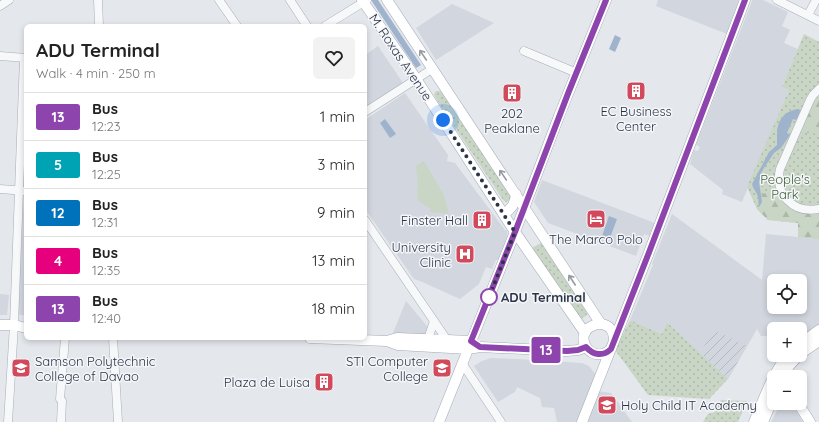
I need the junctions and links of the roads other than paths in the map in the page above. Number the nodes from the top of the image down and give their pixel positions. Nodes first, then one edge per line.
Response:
1 (9, 0) edge
2 (98, 0) edge
3 (219, 0) edge
4 (290, 0) edge
5 (386, 0) edge
6 (606, 0) edge
7 (745, 0) edge
8 (777, 0) edge
9 (816, 0) edge
10 (364, 1) edge
11 (0, 6) edge
12 (808, 16) junction
13 (819, 21) edge
14 (99, 24) edge
15 (235, 24) edge
16 (306, 24) edge
17 (328, 24) edge
18 (524, 51) dead end
19 (0, 56) edge
20 (24, 58) edge
21 (432, 69) junction
22 (577, 73) junction
23 (416, 79) junction
24 (442, 84) junction
25 (819, 89) edge
26 (426, 94) junction
27 (24, 102) edge
28 (367, 111) edge
29 (0, 190) edge
30 (22, 191) edge
31 (516, 194) junction
32 (524, 207) junction
33 (819, 208) edge
34 (504, 214) junction
35 (367, 223) edge
36 (515, 232) junction
37 (434, 321) junction
38 (24, 322) edge
39 (601, 324) junction
40 (0, 325) edge
41 (14, 325) junction
42 (24, 328) edge
43 (819, 330) edge
44 (585, 333) junction
45 (428, 339) junction
46 (807, 339) edge
47 (64, 340) edge
48 (113, 340) edge
49 (361, 340) edge
50 (387, 341) junction
51 (819, 341) edge
52 (450, 344) junction
53 (613, 344) junction
54 (477, 346) junction
55 (586, 347) junction
56 (807, 349) edge
57 (595, 354) junction
58 (463, 362) junction
59 (792, 362) edge
60 (603, 369) junction
61 (785, 370) edge
62 (767, 398) edge
63 (768, 410) edge
64 (802, 410) edge
65 (8, 422) edge
66 (61, 422) edge
67 (118, 422) edge
68 (439, 422) edge
69 (501, 422) edge
70 (582, 422) edge
71 (754, 422) edge
72 (763, 422) edge
73 (810, 422) edge

1 - 11 street
2 - 14 street
3 - 15 street
4 - 16 street
21 -> 5 main road, M. Roxas Avenue
6 - 22 main road
7 - 53 main road
8 - 12 street
9 - 12 street
10 - 17 street
10 - 23 main road, M. Roxas Avenue
12 - 13 street
18 - 22 street
19 - 20 street
21 - 23 street
21 - 24 main road, M. Roxas Avenue
22 - 32 main road
23 - 26 main road, M. Roxas Avenue
23 - 28 street
24 - 26 main road
31 -> 24 main road, M. Roxas Avenue
25 - 33 street
26 - 34 main road, M. Roxas Avenue
27 - 30 street
29 - 30 street
30 - 41 street
31 - 32 main road, M. Roxas Avenue
31 - 34 main road
32 - 36 main road
39 -> 32 main road, M. Roxas Avenue
34 - 36 main road, M. Roxas Avenue
35 - 37 street
36 - 44 main road, M. Roxas Avenue
36 - 54 main road
37 - 45 street
37 - 52 street
38 - 41 main road
39 - 44 main road
39 - 53 main road
40 - 41 main road
41 - 42 main road
41 - 65 street
43 - 46 main road
44 - 55 main road
45 - 50 main road
45 - 52 main road
47 - 66 street
48 - 67 street
49 - 50 main road
50 - 52 main road
51 - 56 main road
52 - 54 main road
52 - 58 main road
53 - 57 main road
53 - 60 main road
54 - 55 main road
54 - 58 main road
54 - 58 main road
55 - 57 main road
57 - 60 main road
58 - 68 main road
58 - 69 street
59 - 61 main road
60 - 70 main road
62 - 71 main road
63 - 72 main road
64 - 73 main road

